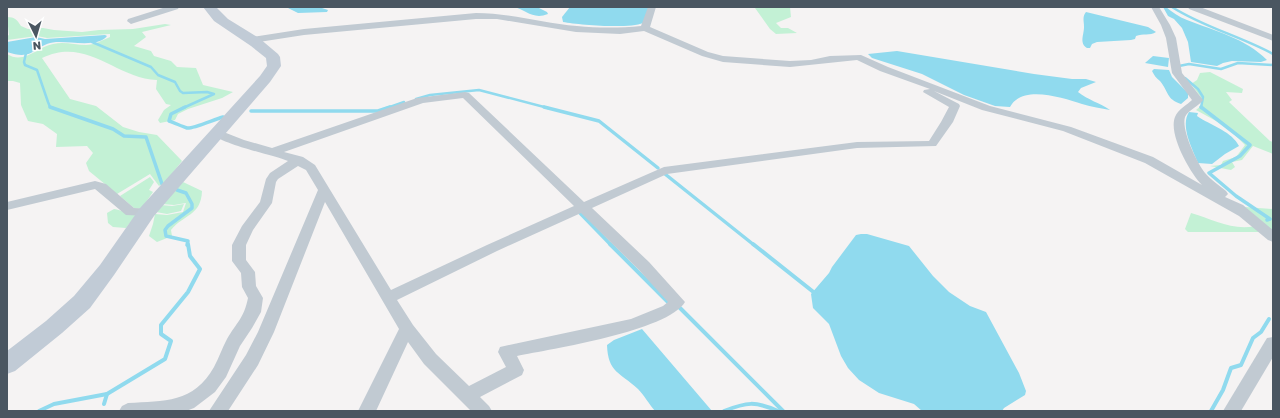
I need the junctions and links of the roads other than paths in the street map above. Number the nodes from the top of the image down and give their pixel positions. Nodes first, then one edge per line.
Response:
1 (175, 7) edge
2 (209, 7) edge
3 (652, 7) edge
4 (1155, 7) edge
5 (1192, 7) edge
6 (131, 21) dead end
7 (645, 28) junction
8 (1273, 38) edge
9 (253, 40) junction
10 (896, 73) junction
11 (217, 133) junction
12 (275, 151) junction
13 (299, 160) junction
14 (324, 189) junction
15 (7, 206) edge
16 (583, 208) junction
17 (147, 212) junction
18 (1244, 213) junction
19 (1273, 237) edge
20 (388, 298) junction
21 (407, 329) junction
22 (1273, 344) edge
23 (7, 364) edge
24 (467, 395) junction
25 (128, 411) edge
26 (218, 411) edge
27 (367, 411) edge
28 (483, 411) edge
29 (1232, 411) edge

1 - 6 street
2 - 9 street
3 - 7 street
4 - 18 street
5 - 8 street
7 - 9 street
7 - 10 street
9 - 11 street
10 - 16 street
10 - 18 street
11 - 12 street
11 - 17 street
12 - 13 street
12 - 16 street
13 - 14 street
13 - 25 street
14 - 20 street
14 - 26 street
15 - 17 street
16 - 20 street
16 - 24 street
17 - 23 street
18 - 19 street
20 - 21 street
21 - 24 street
21 - 27 street
22 - 29 street
24 - 28 street

